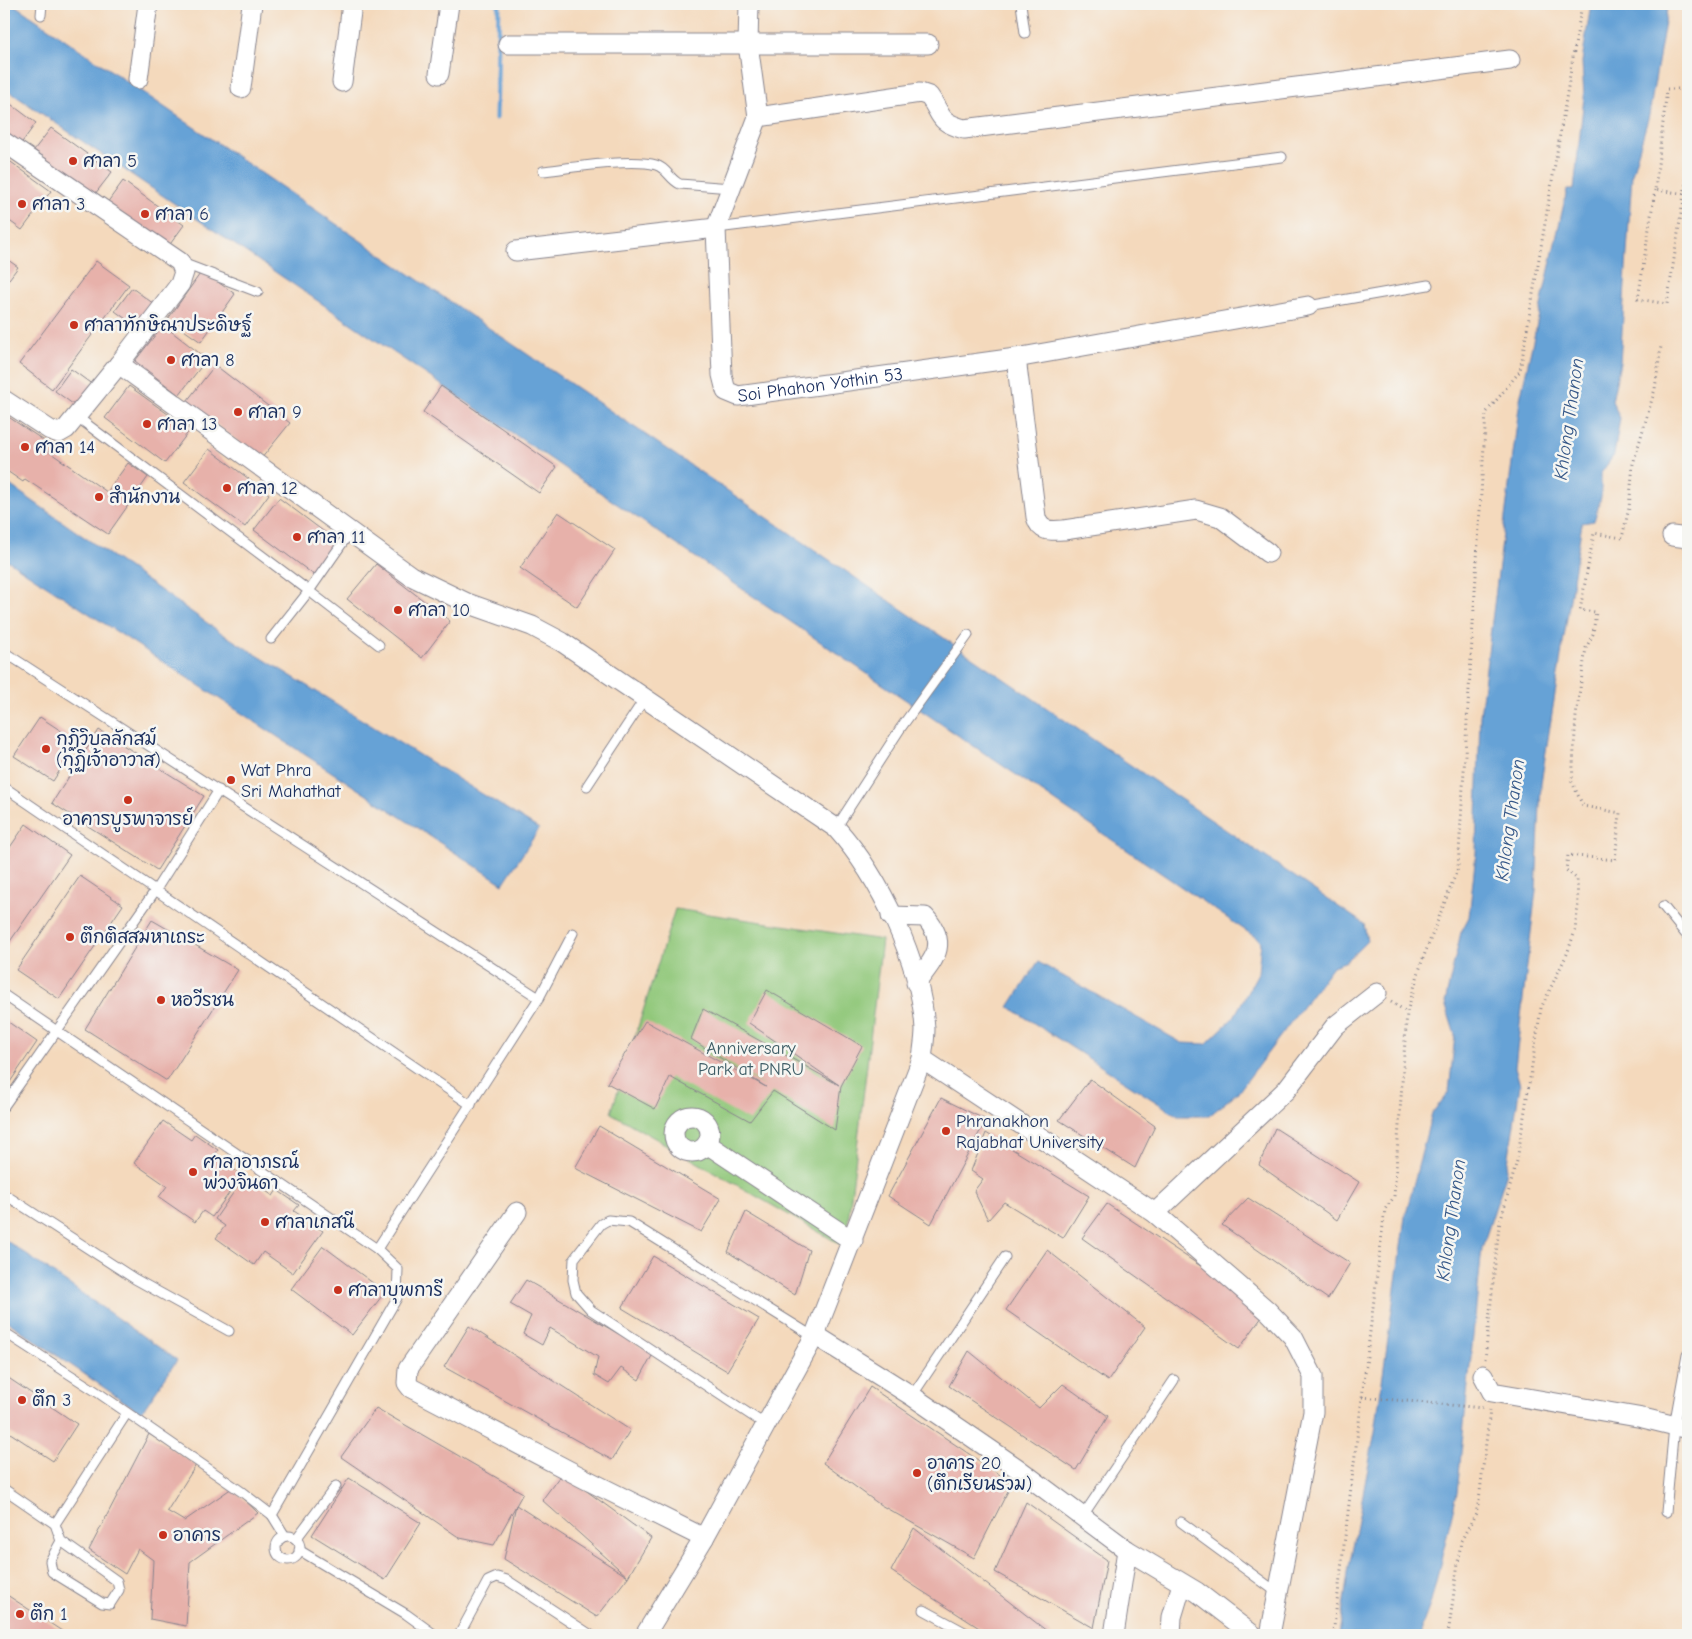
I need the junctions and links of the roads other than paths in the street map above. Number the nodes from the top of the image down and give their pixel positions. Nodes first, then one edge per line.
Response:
1 (42, 4) edge
2 (148, 4) edge
3 (252, 4) edge
4 (352, 4) edge
5 (449, 4) edge
6 (749, 4) edge
7 (1021, 4) edge
8 (41, 15) dead end
9 (1025, 33) dead end
10 (508, 44) dead end
11 (748, 44) junction
12 (928, 44) dead end
13 (1510, 60) dead end
14 (439, 74) dead end
15 (138, 79) dead end
16 (342, 82) dead end
17 (241, 88) dead end
18 (758, 117) junction
19 (4, 142) edge
20 (1282, 157) dead end
21 (543, 171) dead end
22 (731, 188) junction
23 (716, 228) junction
24 (516, 251) dead end
25 (180, 262) junction
26 (1428, 285) dead end
27 (258, 292) dead end
28 (1308, 306) joint
29 (1016, 358) junction
30 (119, 364) junction
31 (4, 400) edge
32 (76, 416) junction
33 (350, 532) junction
34 (1268, 553) dead end
35 (309, 591) junction
36 (968, 635) dead end
37 (271, 639) dead end
38 (379, 646) dead end
39 (4, 652) edge
40 (645, 698) junction
41 (586, 786) dead end
42 (4, 787) edge
43 (219, 790) junction
44 (836, 828) junction
45 (155, 891) junction
46 (1663, 906) dead end
47 (892, 916) junction
48 (573, 933) dead end
49 (1688, 937) edge
50 (916, 983) junction
51 (1377, 993) dead end
52 (4, 995) edge
53 (539, 998) junction
54 (58, 1031) junction
55 (922, 1060) junction
56 (471, 1105) junction
57 (4, 1106) edge
58 (706, 1144) dead end
59 (4, 1194) edge
60 (517, 1212) dead end
61 (1155, 1212) junction
62 (853, 1241) junction
63 (377, 1249) junction
64 (1005, 1257) dead end
65 (229, 1331) dead end
66 (4, 1332) edge
67 (814, 1336) junction
68 (1687, 1355) dead end
69 (1483, 1375) road end
70 (1174, 1380) dead end
71 (912, 1396) junction
72 (127, 1413) junction
73 (767, 1425) junction
74 (1681, 1428) edge
75 (336, 1486) dead end
76 (4, 1489) edge
77 (1666, 1512) dead end
78 (272, 1515) junction
79 (1082, 1517) junction
80 (1181, 1522) dead end
81 (55, 1524) junction
82 (285, 1536) junction
83 (704, 1538) junction
84 (296, 1539) junction
85 (60, 1541) junction
86 (299, 1550) junction
87 (1127, 1550) junction
88 (1182, 1584) junction
89 (1278, 1593) junction
90 (924, 1610) dead end
91 (435, 1635) edge
92 (459, 1635) edge
93 (591, 1635) edge
94 (645, 1635) edge
95 (970, 1635) edge
96 (1114, 1635) edge
97 (1171, 1635) edge
98 (1253, 1635) edge
99 (1270, 1635) edge

1 - 8 lane
2 - 15 street
3 - 17 street
4 - 16 street
5 - 14 street
6 - 11 street, Soi Phahon Yothin 53
7 - 9 lane
10 - 11 street
11 - 12 street
11 - 18 street, Soi Phahon Yothin 53
13 - 18 street
18 - 22 street, Soi Phahon Yothin 53
19 - 25 street
20 - 23 lane
21 - 22 lane
22 - 23 street, Soi Phahon Yothin 53
23 - 24 street
23 - 29 street, Soi Phahon Yothin 53
25 - 27 lane
25 - 30 street
26 - 28 lane
28 - 29 street, Soi Phahon Yothin 53
29 - 34 street
30 - 32 street
30 - 33 street
31 - 32 street
32 - 35 lane
33 - 35 lane
33 - 40 street
35 - 37 lane
35 - 38 lane
36 - 44 lane
39 - 43 lane
40 - 41 lane
40 - 44 street
42 - 45 lane
43 - 45 lane
43 - 53 lane
44 - 47 street
45 - 54 lane
45 - 56 lane
46 - 49 lane
47 - 50 street
47 - 50 street
48 - 53 lane
50 - 55 street
51 - 61 street
52 - 54 lane
53 - 56 lane
54 - 57 lane
54 - 63 lane
55 - 61 street
55 - 62 street
56 - 63 lane
58 - 62 street
59 - 65 lane
60 - 83 street
61 - 89 street
62 - 67 street
63 - 78 lane
64 - 71 lane
66 - 72 lane
67 - 71 street
67 - 73 street
67 - 73 lane
68 - 74 lane
69 - 74 street
70 - 79 lane
71 - 79 street
72 - 78 lane
72 - 81 lane
73 - 83 street
74 - 77 lane
75 - 84 lane
76 - 81 lane
78 - 82 lane
79 - 87 street
80 - 89 lane
81 - 85 lane
82 - 84 lane
82 - 86 lane
83 - 94 street
84 - 86 lane
85 - 85 lane
86 - 91 lane
87 - 88 street
87 - 96 street
88 - 97 street
88 - 98 street
89 - 99 street
90 - 95 lane
92 - 93 lane

